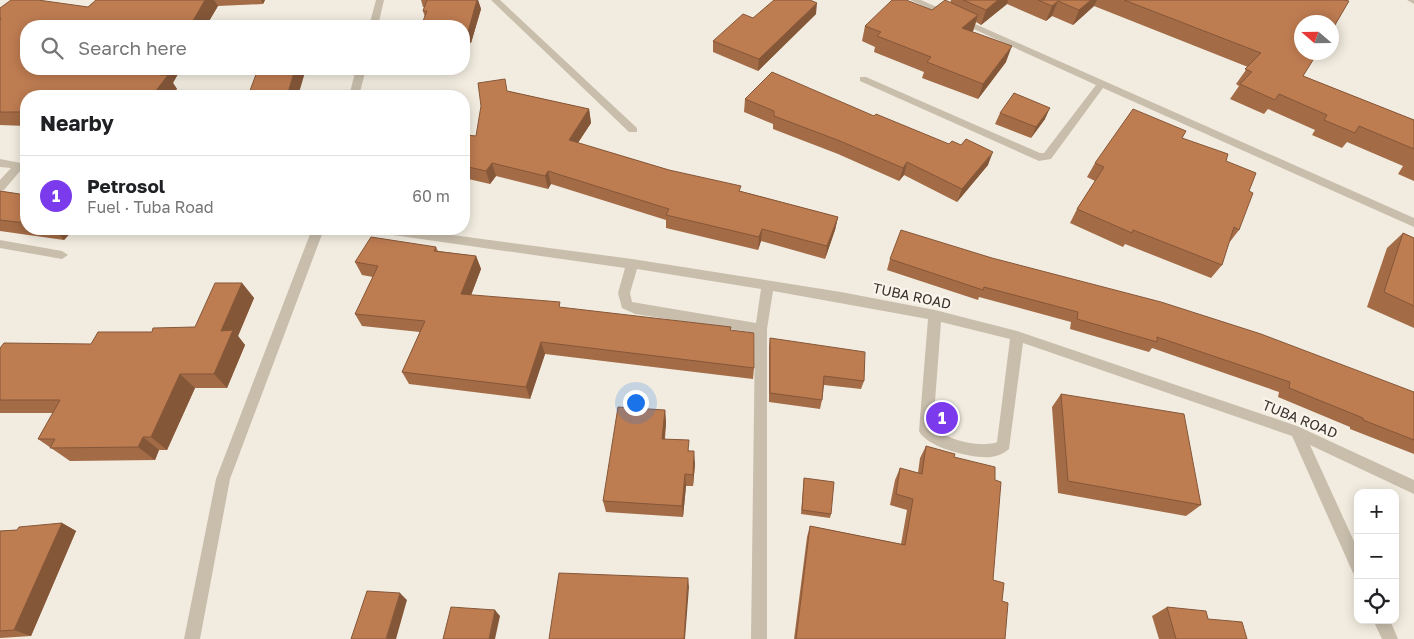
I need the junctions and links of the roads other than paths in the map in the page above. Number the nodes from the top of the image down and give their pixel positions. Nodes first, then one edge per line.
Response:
1 (380, 0) edge
2 (495, 0) edge
3 (914, 0) edge
4 (375, 20) edge
5 (359, 75) edge
6 (863, 79) dead end
7 (1102, 83) junction
8 (356, 90) edge
9 (632, 130) dead end
10 (0, 163) edge
11 (20, 166) edge
12 (20, 169) edge
13 (0, 186) edge
14 (1414, 224) edge
15 (316, 235) edge
16 (422, 235) edge
17 (0, 244) edge
18 (62, 255) dead end
19 (632, 264) junction
20 (768, 286) junction
21 (935, 315) junction
22 (761, 329) junction
23 (1017, 336) junction
24 (1297, 432) junction
25 (1414, 487) edge
26 (1354, 559) edge
27 (1383, 624) edge
28 (192, 639) edge
29 (759, 639) edge
30 (1390, 639) edge

1 - 4 street
2 - 9 street
3 - 7 street
5 - 8 street
6 - 7 street
7 - 14 street
10 - 11 street
12 - 13 street
15 - 28 street
16 - 19 street, TUBA ROAD
17 - 18 street
19 - 20 street, TUBA ROAD
19 - 22 street
20 - 21 street, TUBA ROAD
20 - 22 street
21 - 23 street, TUBA ROAD
21 - 23 street
22 - 29 street
23 - 24 street, TUBA ROAD
24 - 25 street, TUBA ROAD
24 - 26 street
27 - 30 street

